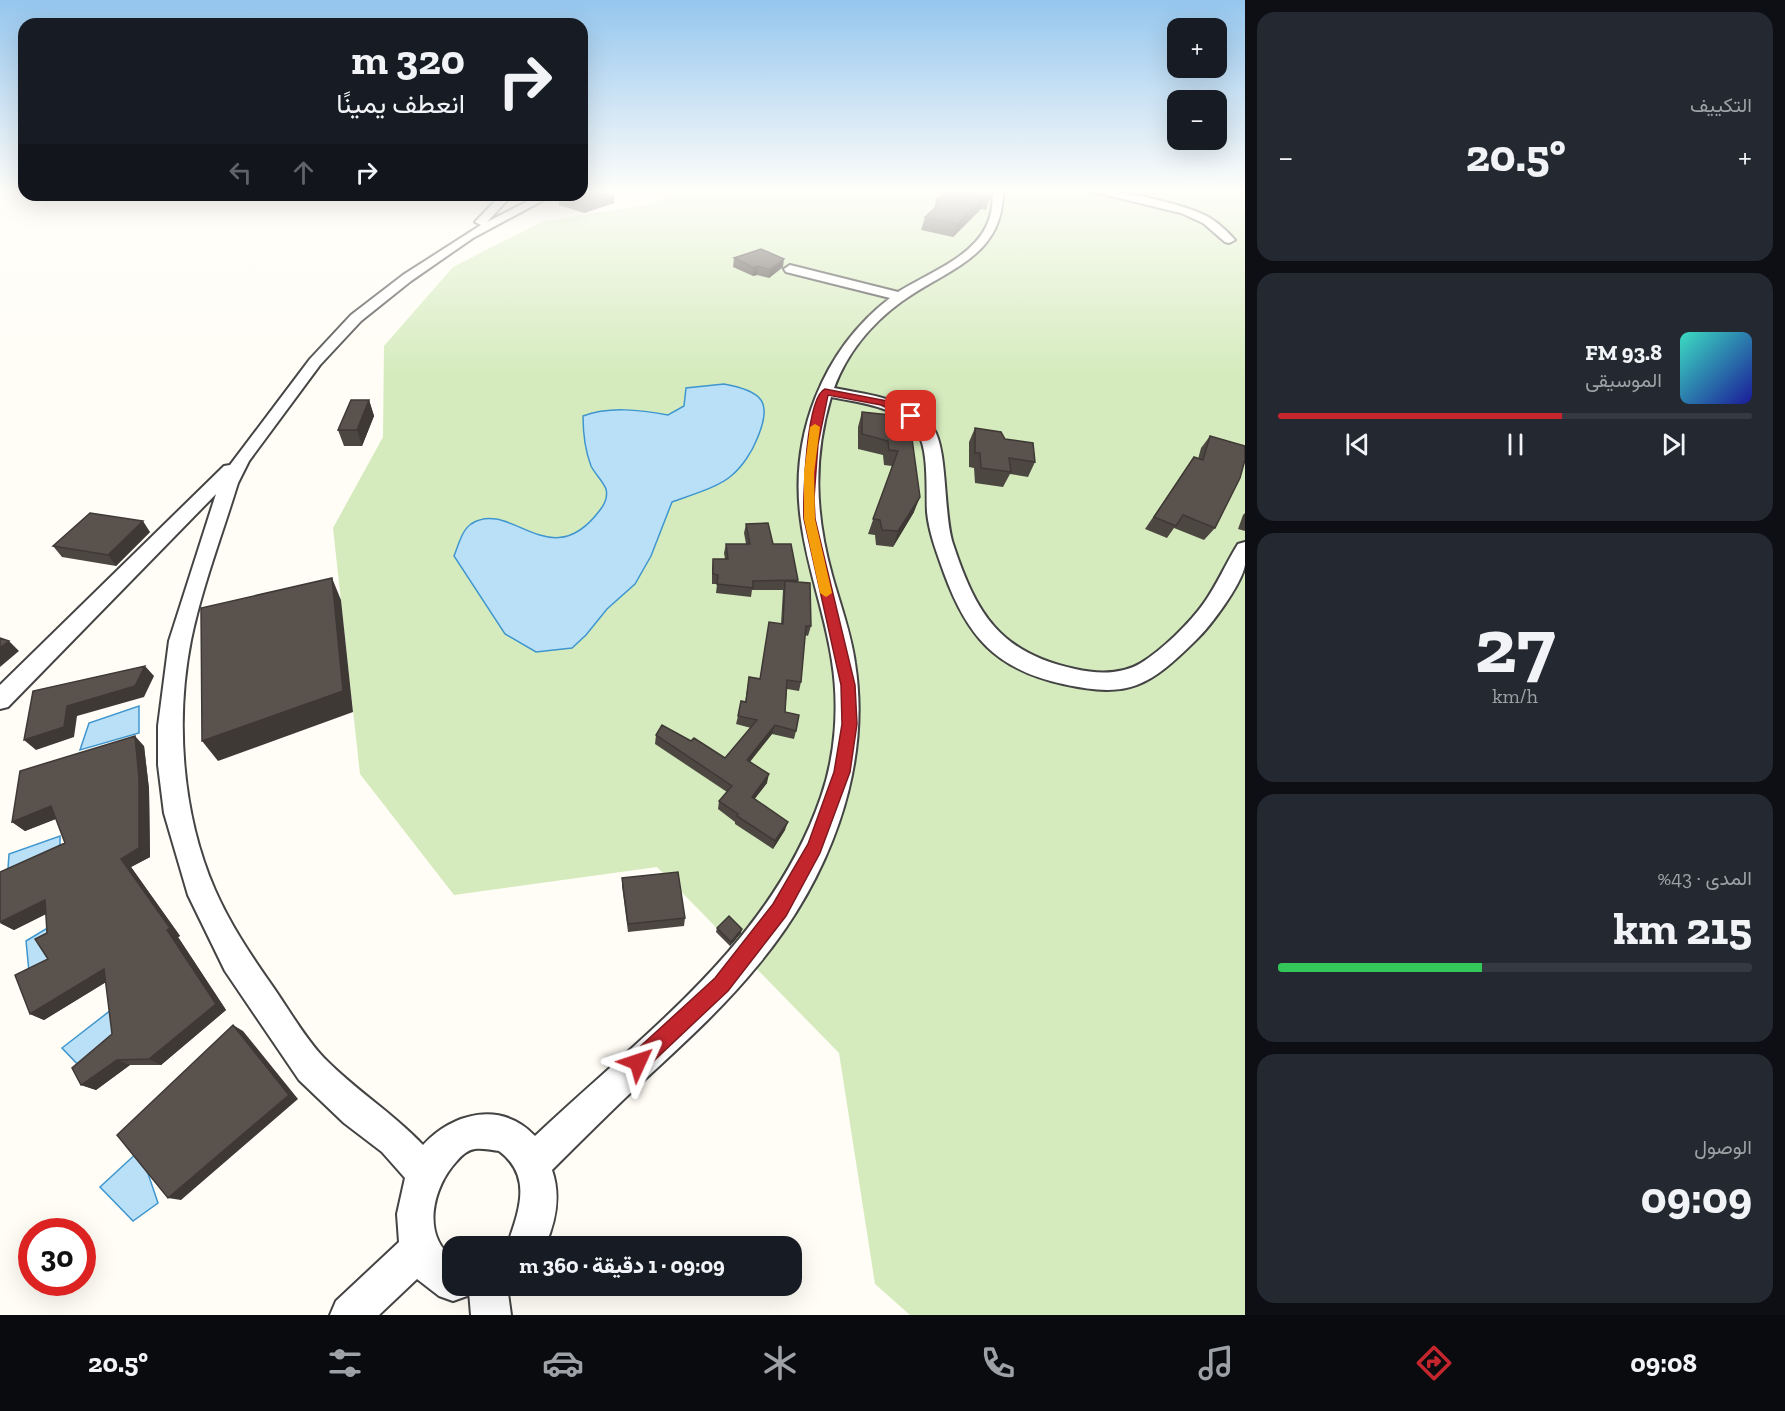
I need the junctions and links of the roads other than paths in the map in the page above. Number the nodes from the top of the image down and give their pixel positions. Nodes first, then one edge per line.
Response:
1 (445, 252) edge
2 (968, 252) edge
3 (790, 268) dead end
4 (900, 297) junction
5 (825, 392) junction
6 (241, 460) junction
7 (1245, 549) edge
8 (0, 700) edge
9 (532, 1164) junction
10 (426, 1173) junction
11 (530, 1236) edge
12 (420, 1249) junction
13 (442, 1275) edge
14 (489, 1296) edge
15 (350, 1315) edge
16 (491, 1315) edge

1 - 6 street
2 - 4 street
3 - 4 street
4 - 5 street
5 - 7 street
5 - 9 street
6 - 8 street
6 - 10 street
9 - 10 street
9 - 11 street
10 - 12 street
12 - 13 street
12 - 15 street
14 - 16 street

